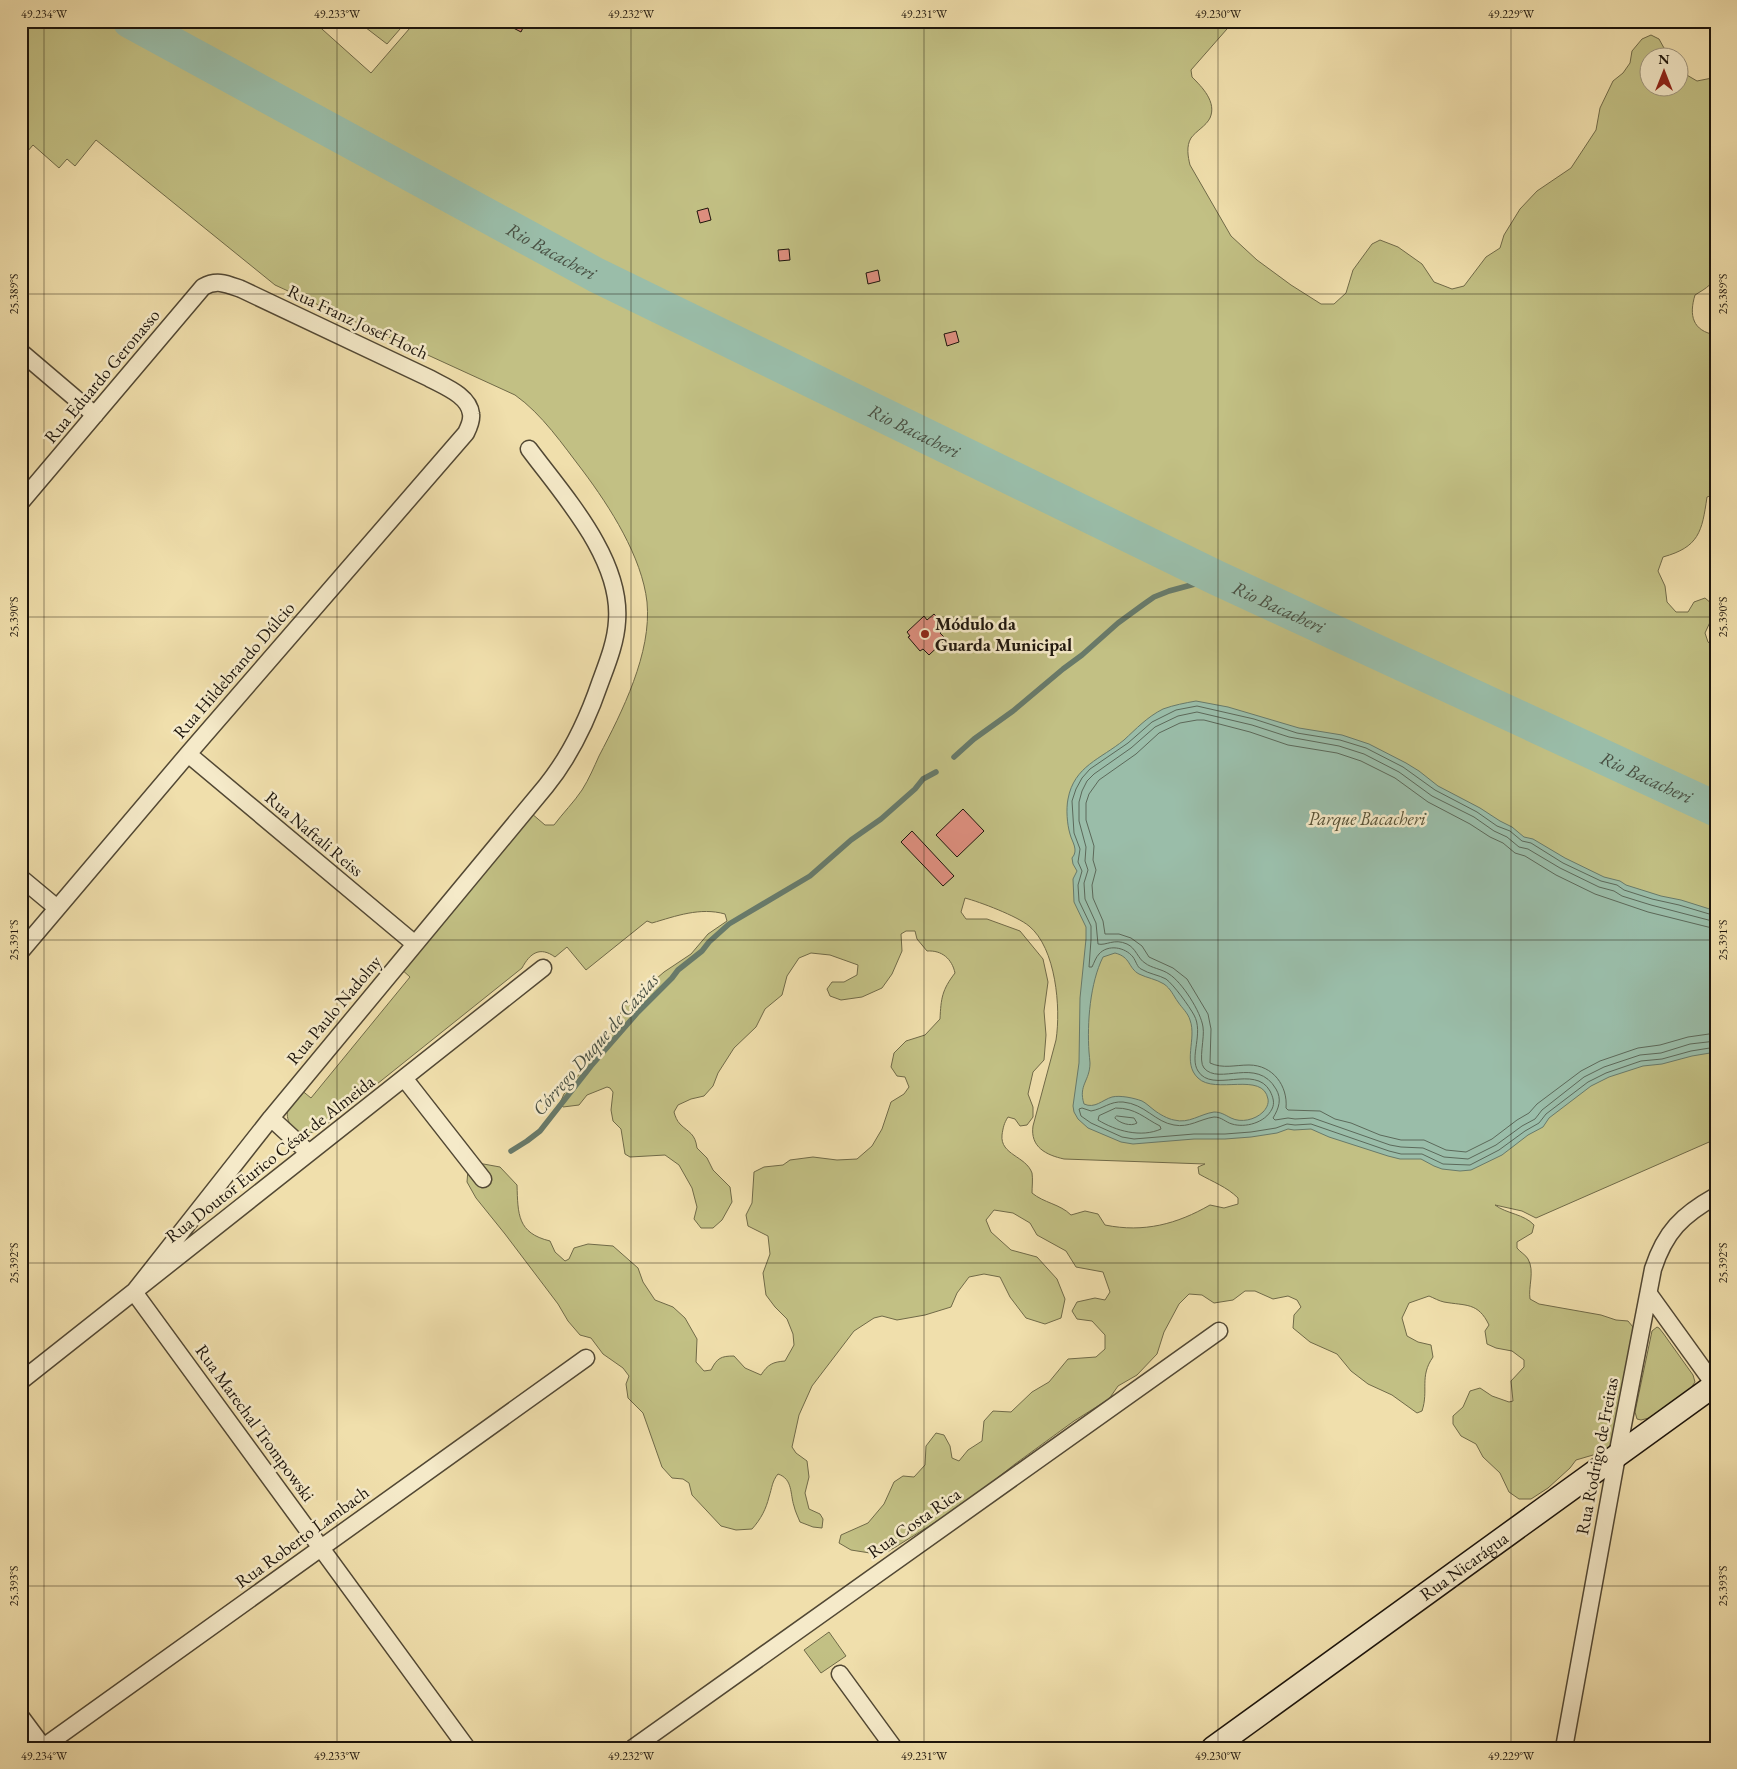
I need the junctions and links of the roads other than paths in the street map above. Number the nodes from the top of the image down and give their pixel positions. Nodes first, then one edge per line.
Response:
1 (218, 282) joint
2 (21, 352) edge
3 (471, 413) joint
4 (95, 415) junction
5 (529, 449) dead end
6 (21, 502) edge
7 (188, 754) junction
8 (21, 878) edge
9 (58, 908) junction
10 (415, 944) junction
11 (21, 951) edge
12 (543, 968) dead end
13 (404, 1078) junction
14 (271, 1118) junction
15 (309, 1153) junction
16 (483, 1179) dead end
17 (1716, 1196) edge
18 (134, 1292) junction
19 (1649, 1294) junction
20 (1219, 1331) dead end
21 (586, 1358) dead end
22 (21, 1380) edge
23 (1715, 1386) edge
24 (1617, 1456) junction
25 (321, 1548) junction
26 (840, 1674) dead end
27 (21, 1717) edge
28 (43, 1748) edge
29 (468, 1748) edge
30 (632, 1748) edge
31 (894, 1748) edge
32 (1213, 1748) edge
33 (1564, 1748) edge

1 - 3 street, Rua Franz Josef Hoch
1 - 4 street, Rua Eduardo Geronasso
2 - 4 street
3 - 7 street, Rua Hildebrando Dúlcio
4 - 6 street, Rua Eduardo Geronasso
5 - 10 street, Rua Paulo Nadolny
7 - 9 street, Rua Hildebrando Dúlcio
7 - 10 street, Rua Naftali Reiss
8 - 9 street
9 - 11 street, Rua Hildebrando Dúlcio
10 - 14 street, Rua Paulo Nadolny
12 - 13 street, Rua Doutor Eurico César de Almeida
13 - 15 street, Rua Doutor Eurico César de Almeida
13 - 16 street
14 - 15 street
14 - 18 street, Rua Paulo Nadolny
15 - 18 street, Rua Doutor Eurico César de Almeida
17 - 19 street, Rua Rodrigo de Freitas
18 - 22 street, Rua Doutor Eurico César de Almeida
18 - 25 street, Rua Marechal Trompowski
19 - 23 street
19 - 24 street, Rua Rodrigo de Freitas
20 - 30 street, Rua Costa Rica
21 - 25 street, Rua Roberto Lambach
23 - 24 main road, Rua Nicarágua
24 - 32 main road, Rua Nicarágua
24 - 33 street, Rua Rodrigo de Freitas
25 - 28 street, Rua Roberto Lambach
25 - 29 street, Rua Marechal Trompowski
26 - 31 street
27 - 28 street

